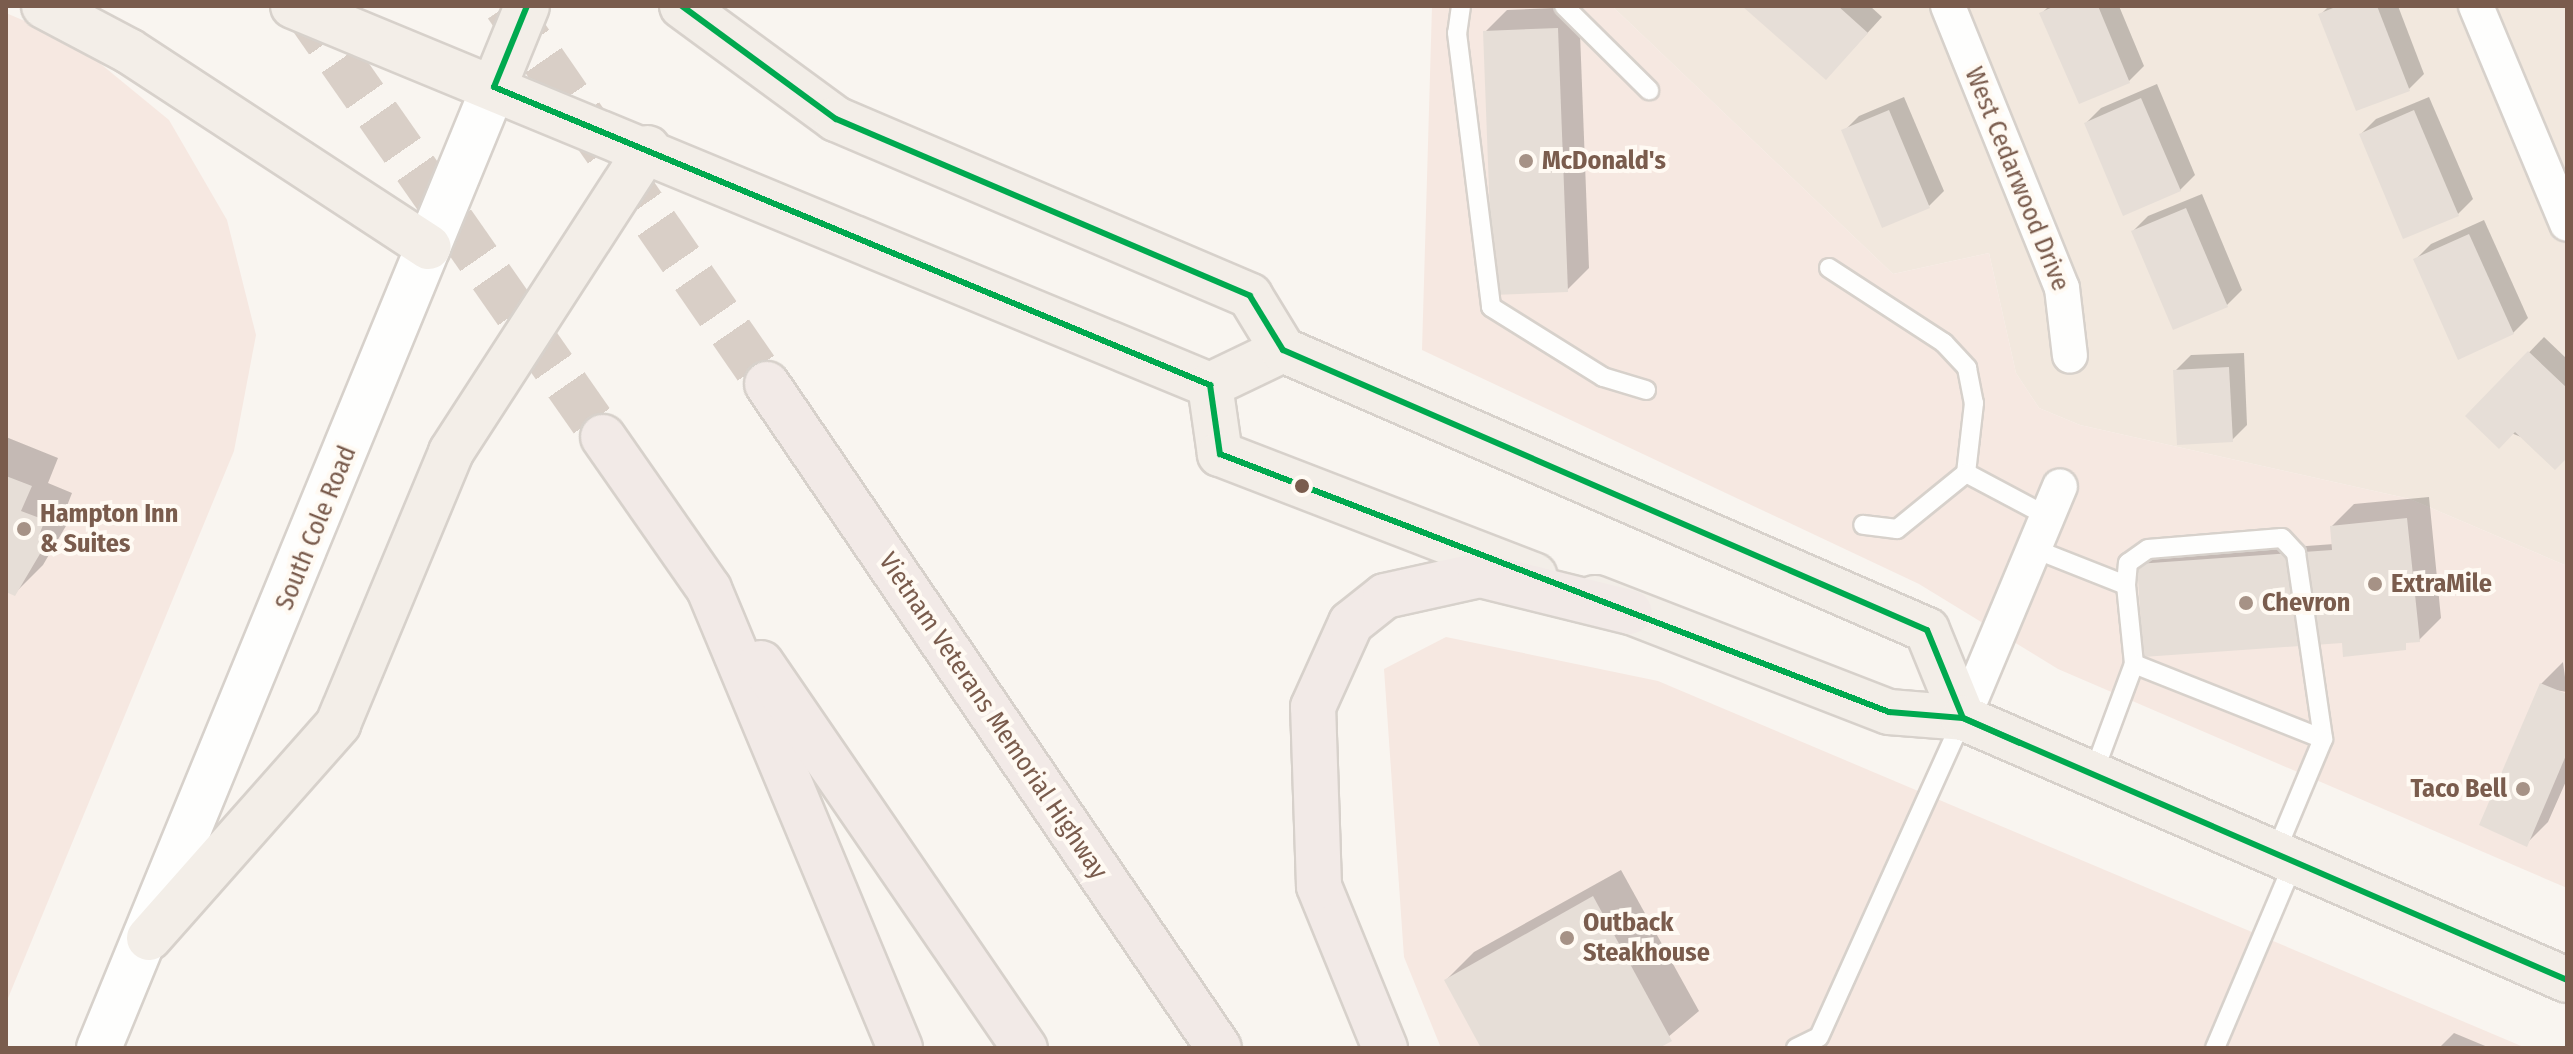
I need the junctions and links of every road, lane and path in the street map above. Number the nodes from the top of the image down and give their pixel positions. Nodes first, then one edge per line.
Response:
1 (44, 6) edge
2 (293, 6) edge
3 (527, 6) edge
4 (682, 6) edge
5 (1461, 6) edge
6 (1564, 6) edge
7 (1948, 6) edge
8 (2476, 6) edge
9 (349, 16) edge
10 (494, 87) junction
11 (1649, 90) dead end
12 (648, 148) junction
13 (2567, 224) edge
14 (429, 247) junction
15 (1829, 268) dead end
16 (1283, 350) junction
17 (2070, 356) dead end
18 (767, 384) tunnel mouth
19 (1210, 385) junction
20 (1646, 390) dead end
21 (603, 437) tunnel mouth
22 (1966, 473) junction
23 (2054, 501) joint
24 (1863, 525) dead end
25 (2032, 548) junction
26 (2126, 585) junction
27 (709, 589) junction
28 (1630, 612) junction
29 (2134, 664) junction
30 (1963, 718) junction
31 (2323, 739) junction
32 (2092, 775) junction
33 (2285, 858) junction
34 (149, 938) junction
35 (2567, 980) edge
36 (99, 1048) edge
37 (900, 1048) edge
38 (1025, 1048) edge
39 (1219, 1048) edge
40 (1385, 1048) edge
41 (1796, 1048) edge
42 (2215, 1048) edge

1 - 14 main road
2 - 9 main road
3 - 10 main road, South Cole Road
4 - 16 main road
5 - 20 lane
6 - 11 lane
7 - 17 street, West Cedarwood Drive
8 - 13 street
9 - 10 main road
10 - 12 main road
10 - 14 main road, South Cole Road
12 - 19 main road
12 - 34 main road
14 - 34 main road, South Cole Road
15 - 22 lane
16 - 19 main road
16 - 30 main road
18 - 39 highway, Vietnam Veterans Memorial Highway
19 - 28 main road
21 - 27 highway
22 - 23 lane
22 - 24 lane
23 - 25 street
25 - 26 lane
25 - 30 street
26 - 29 lane
26 - 31 lane
27 - 37 highway
27 - 38 highway
28 - 30 main road
28 - 40 highway
29 - 31 lane
29 - 32 lane
30 - 32 main road
30 - 41 lane
31 - 33 lane
32 - 33 main road
33 - 35 main road
33 - 42 lane
34 - 36 main road, South Cole Road

